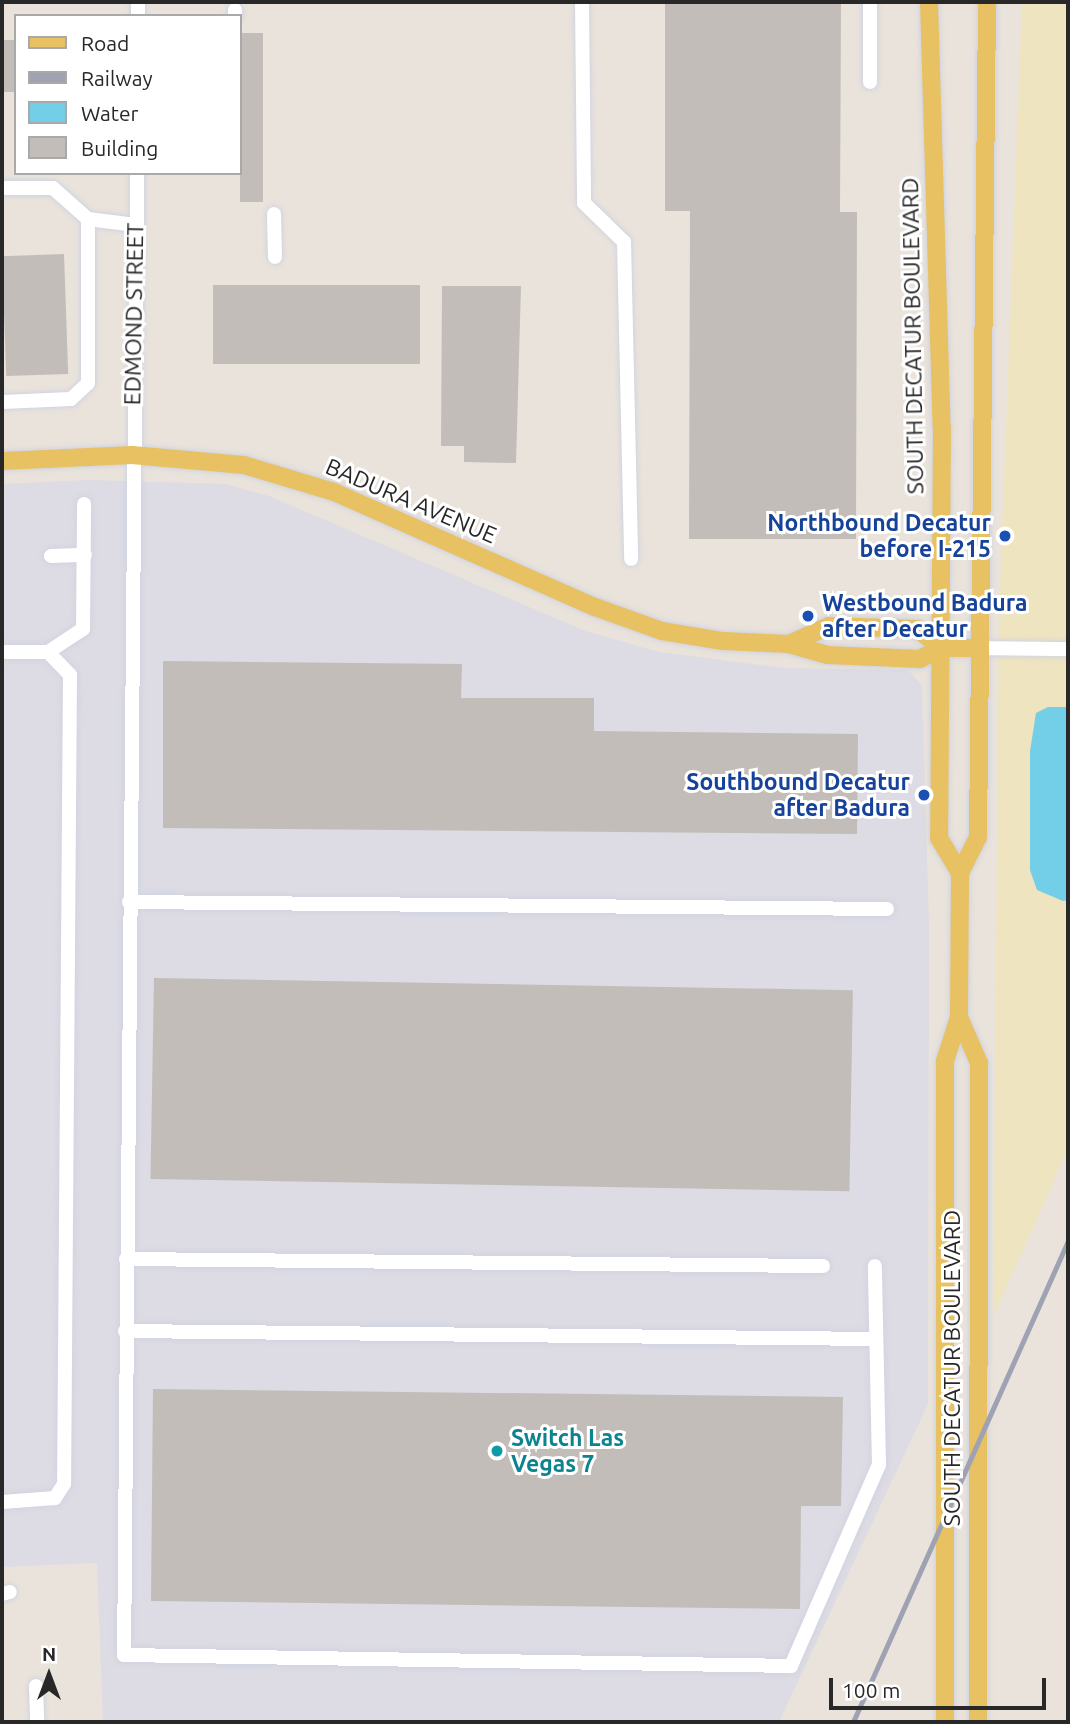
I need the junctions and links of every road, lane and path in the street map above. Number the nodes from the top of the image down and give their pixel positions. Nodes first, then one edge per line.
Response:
1 (582, 2) edge
2 (870, 2) edge
3 (929, 2) edge
4 (987, 2) edge
5 (870, 82) dead end
6 (137, 175) edge
7 (2, 188) edge
8 (274, 214) dead end
9 (88, 219) junction
10 (136, 225) junction
11 (275, 257) dead end
12 (2, 402) edge
13 (132, 455) junction
14 (2, 461) edge
15 (84, 504) dead end
16 (85, 555) junction
17 (51, 556) dead end
18 (631, 559) dead end
19 (789, 644) junction
20 (941, 648) junction
21 (980, 648) junction
22 (1068, 649) edge
23 (2, 652) edge
24 (48, 652) junction
25 (960, 873) junction
26 (129, 902) junction
27 (887, 909) dead end
28 (959, 1017) junction
29 (126, 1259) junction
30 (823, 1266) dead end
31 (875, 1266) dead end
32 (125, 1331) junction
33 (875, 1339) junction
34 (2, 1502) edge
35 (36, 1686) dead end
36 (37, 1722) edge
37 (945, 1722) edge
38 (978, 1722) edge

1 - 18 street
2 - 5 street
3 - 20 main road, SOUTH DECATUR BOULEVARD
4 - 21 main road, SOUTH DECATUR BOULEVARD
6 - 10 street, EDMOND STREET
7 - 9 street
8 - 11 street
9 - 10 street
9 - 12 street
10 - 13 street, EDMOND STREET
13 - 14 main road, BADURA AVENUE
13 - 19 main road, BADURA AVENUE
13 - 26 street, EDMOND STREET
15 - 16 street
16 - 17 street
16 - 24 street
19 - 20 main road, BADURA AVENUE
19 - 20 main road, BADURA AVENUE
20 - 21 main road, BADURA AVENUE
20 - 25 main road, SOUTH DECATUR BOULEVARD
21 - 22 street, BADURA AVENUE
21 - 25 main road, SOUTH DECATUR BOULEVARD
23 - 24 street
24 - 34 street
25 - 28 main road, SOUTH DECATUR BOULEVARD
26 - 27 street
26 - 29 street, EDMOND STREET
28 - 37 main road, SOUTH DECATUR BOULEVARD
28 - 38 main road, SOUTH DECATUR BOULEVARD
29 - 30 street
29 - 32 street, EDMOND STREET
31 - 33 street
32 - 33 street
32 - 33 street, EDMOND STREET
35 - 36 street

